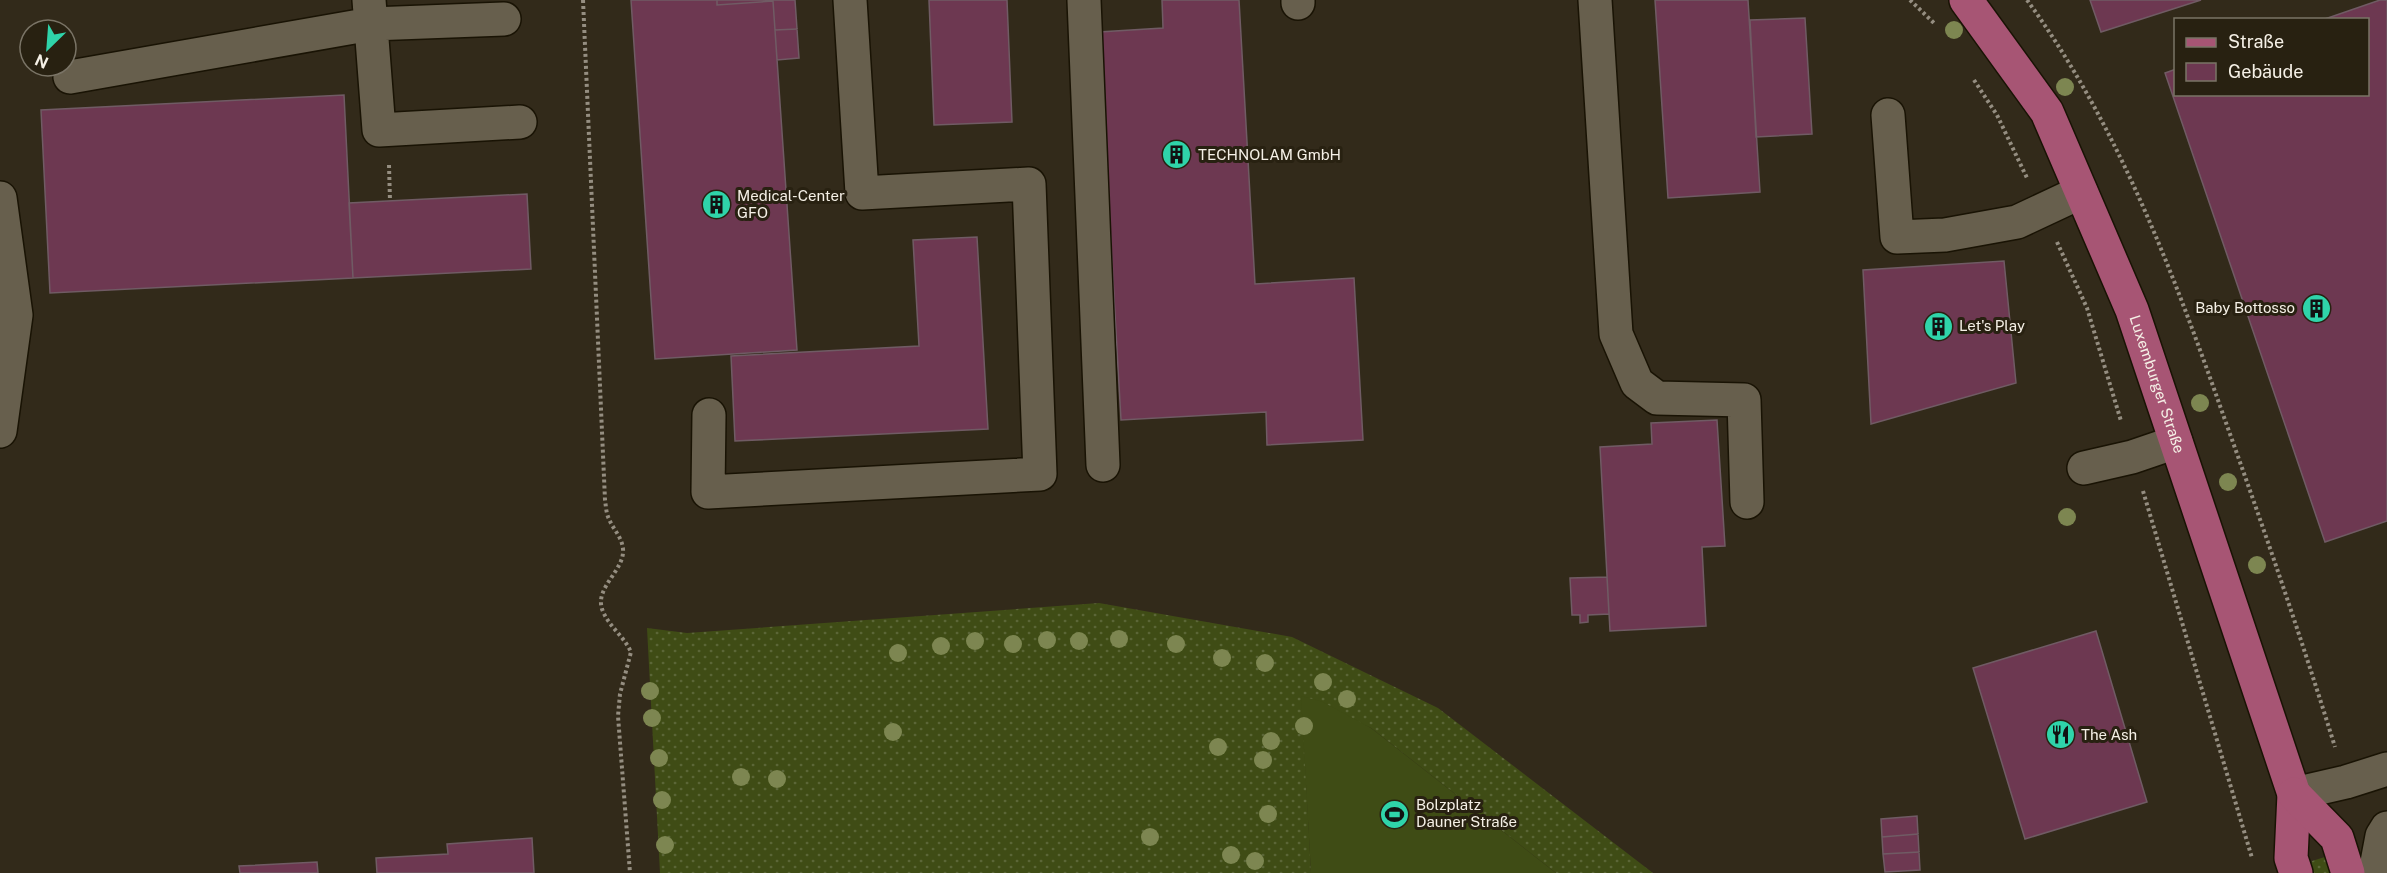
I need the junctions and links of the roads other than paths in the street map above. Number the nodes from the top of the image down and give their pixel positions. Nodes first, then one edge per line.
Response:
1 (850, 0) edge
2 (1084, 0) edge
3 (1595, 0) edge
4 (1966, 0) edge
5 (370, 12) edge
6 (504, 19) dead end
7 (78, 75) edge
8 (1888, 115) dead end
9 (520, 122) dead end
10 (2081, 192) junction
11 (0, 198) edge
12 (709, 414) dead end
13 (0, 431) edge
14 (2176, 442) junction
15 (1103, 465) dead end
16 (2084, 468) dead end
17 (1747, 502) dead end
18 (2387, 769) edge
19 (2294, 794) junction
20 (2387, 828) edge
21 (2296, 873) edge
22 (2348, 873) edge
23 (2375, 873) edge

1 - 12 street
2 - 15 street
3 - 17 street
4 - 10 main road, Luxemburger Straße
5 - 6 street
5 - 7 street
5 - 9 street
8 - 10 street
10 - 14 main road, Luxemburger Straße
11 - 13 street
14 - 16 street
14 - 19 main road, Luxemburger Straße
18 - 19 street
19 - 21 main road, Luxemburger Straße
19 - 22 main road, Luxemburger Straße
20 - 23 street

